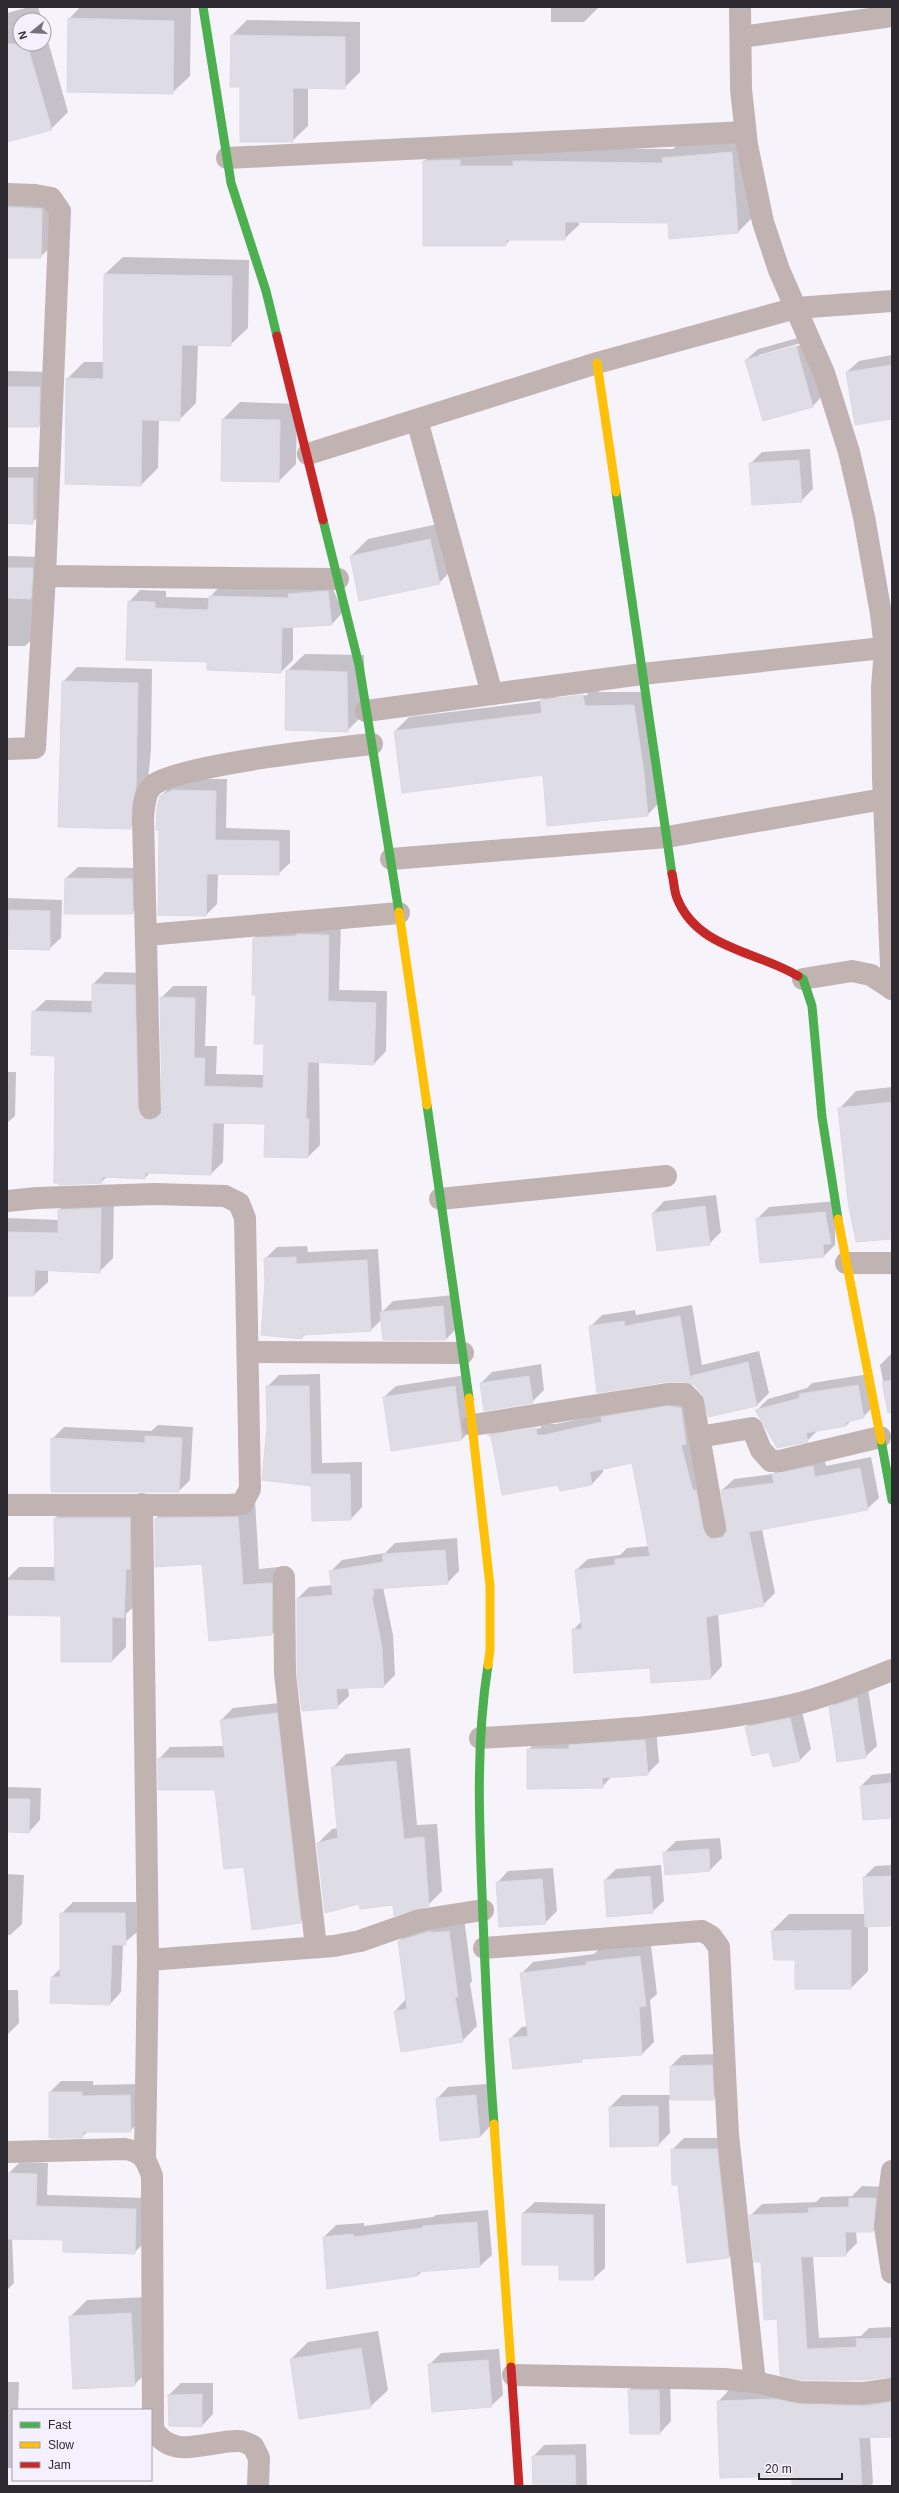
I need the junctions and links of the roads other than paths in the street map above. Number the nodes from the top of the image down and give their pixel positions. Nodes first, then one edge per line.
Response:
1 (202, 7) edge
2 (740, 7) edge
3 (892, 16) edge
4 (741, 37) junction
5 (745, 132) junction
6 (227, 158) junction
7 (7, 194) edge
8 (892, 301) edge
9 (796, 308) junction
10 (597, 363) junction
11 (417, 420) junction
12 (308, 454) junction
13 (45, 576) junction
14 (338, 579) junction
15 (889, 648) edge
16 (642, 674) junction
17 (492, 694) junction
18 (366, 711) junction
19 (372, 744) junction
20 (7, 749) edge
21 (886, 785) edge
22 (667, 837) junction
23 (391, 859) junction
24 (399, 912) junction
25 (147, 935) junction
26 (803, 979) junction
27 (892, 989) edge
28 (150, 1108) dead end
29 (666, 1176) dead end
30 (440, 1199) junction
31 (7, 1201) edge
32 (846, 1263) junction
33 (892, 1263) edge
34 (248, 1352) junction
35 (463, 1354) junction
36 (473, 1425) junction
37 (699, 1437) junction
38 (880, 1437) junction
39 (892, 1500) edge
40 (142, 1504) junction
41 (7, 1505) edge
42 (715, 1527) dead end
43 (284, 1576) dead end
44 (892, 1670) edge
45 (480, 1738) junction
46 (483, 1910) junction
47 (316, 1947) junction
48 (484, 1948) junction
49 (148, 1960) junction
50 (7, 2152) edge
51 (145, 2157) junction
52 (892, 2171) edge
53 (892, 2273) edge
54 (512, 2375) junction
55 (755, 2382) junction
56 (892, 2389) edge
57 (258, 2486) edge
58 (519, 2486) edge

1 - 6 street
2 - 4 street
3 - 4 street
4 - 5 street
5 - 6 street
5 - 9 street
6 - 12 street
7 - 13 street
8 - 9 street
9 - 10 street
9 - 15 street
10 - 11 street
10 - 16 street
11 - 12 street
11 - 17 street
12 - 14 street
13 - 14 street
13 - 20 street
14 - 18 street
15 - 16 street
15 - 21 street
16 - 17 street
16 - 22 street
17 - 18 street
18 - 19 street
19 - 23 street
19 - 25 street
21 - 22 street
21 - 27 street
22 - 23 street
22 - 26 street
23 - 24 street
24 - 25 street
24 - 30 street
25 - 28 street
26 - 27 street
26 - 32 street
29 - 30 street
30 - 35 street
31 - 34 street
32 - 33 street
32 - 38 street
34 - 35 street
34 - 40 street
35 - 36 street
36 - 37 street
36 - 45 street
37 - 38 street
37 - 42 street
38 - 39 street
40 - 41 street
40 - 49 street
43 - 47 street
44 - 45 street
45 - 46 street
46 - 47 street
46 - 48 street
47 - 49 street
48 - 54 street
48 - 55 street
49 - 51 street
50 - 51 street
51 - 57 street
52 - 53 street
54 - 55 street
54 - 58 street
55 - 56 street

